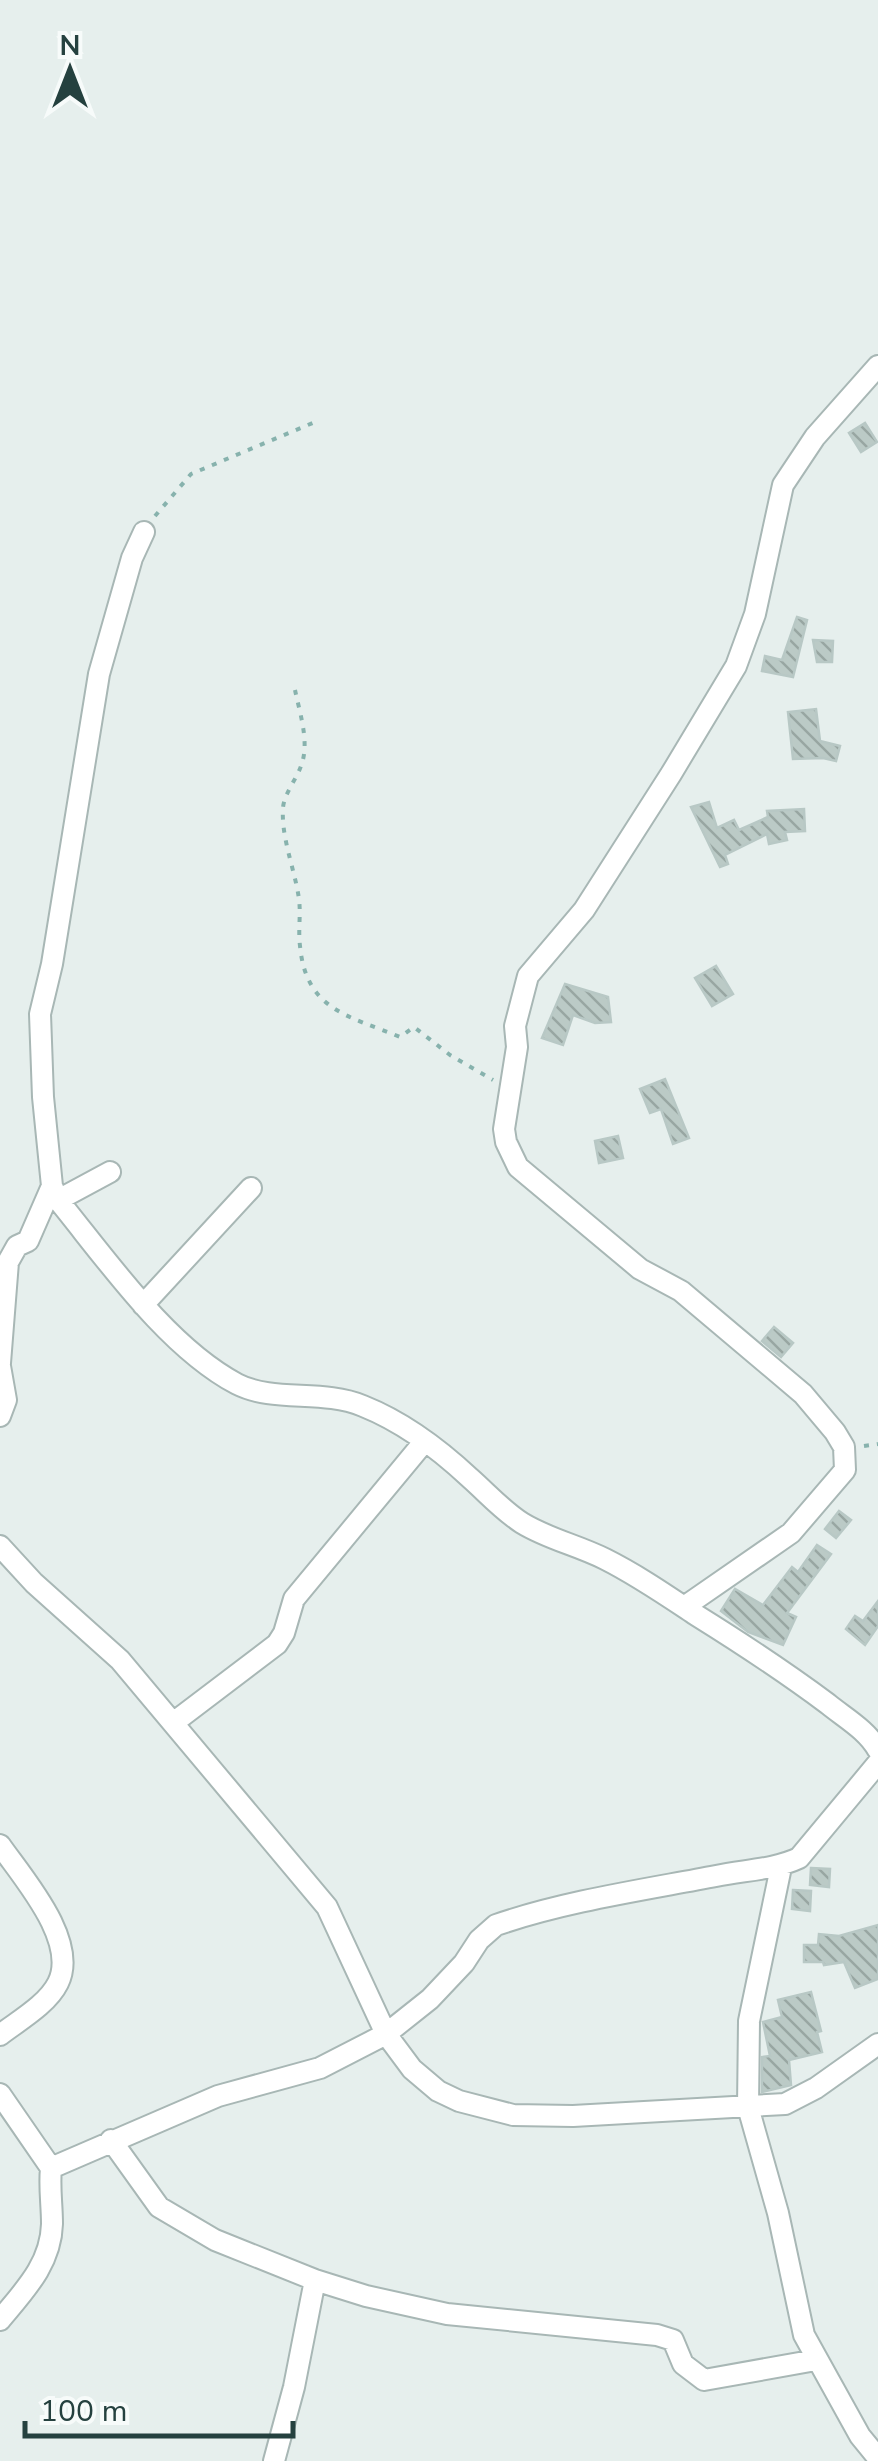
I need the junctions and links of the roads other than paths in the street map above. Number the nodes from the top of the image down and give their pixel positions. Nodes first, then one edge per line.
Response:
1 (878, 366) edge
2 (144, 532) road end
3 (110, 1172) dead end
4 (251, 1188) dead end
5 (55, 1193) junction
6 (143, 1304) junction
7 (0, 1365) edge
8 (0, 1416) edge
9 (424, 1442) junction
10 (0, 1546) edge
11 (684, 1607) junction
12 (173, 1723) junction
13 (878, 1750) edge
14 (878, 1762) edge
15 (0, 1845) edge
16 (780, 1867) junction
17 (386, 2034) junction
18 (0, 2035) edge
19 (878, 2044) edge
20 (0, 2094) edge
21 (748, 2107) junction
22 (111, 2140) junction
23 (51, 2168) junction
24 (315, 2280) junction
25 (0, 2320) edge
26 (816, 2360) junction
27 (878, 2458) edge
28 (274, 2461) edge

1 - 11 street
2 - 5 street
3 - 5 street
4 - 6 street
5 - 6 street
5 - 7 street
6 - 9 street
7 - 8 street
9 - 11 street
9 - 12 street
10 - 12 street
11 - 13 street
12 - 17 street
14 - 16 street
15 - 18 street
16 - 17 street
16 - 21 street
17 - 21 street
17 - 22 street
19 - 21 street
20 - 23 street
21 - 26 street
22 - 23 street
22 - 24 street
23 - 25 street
24 - 26 street
24 - 28 street
26 - 27 street

